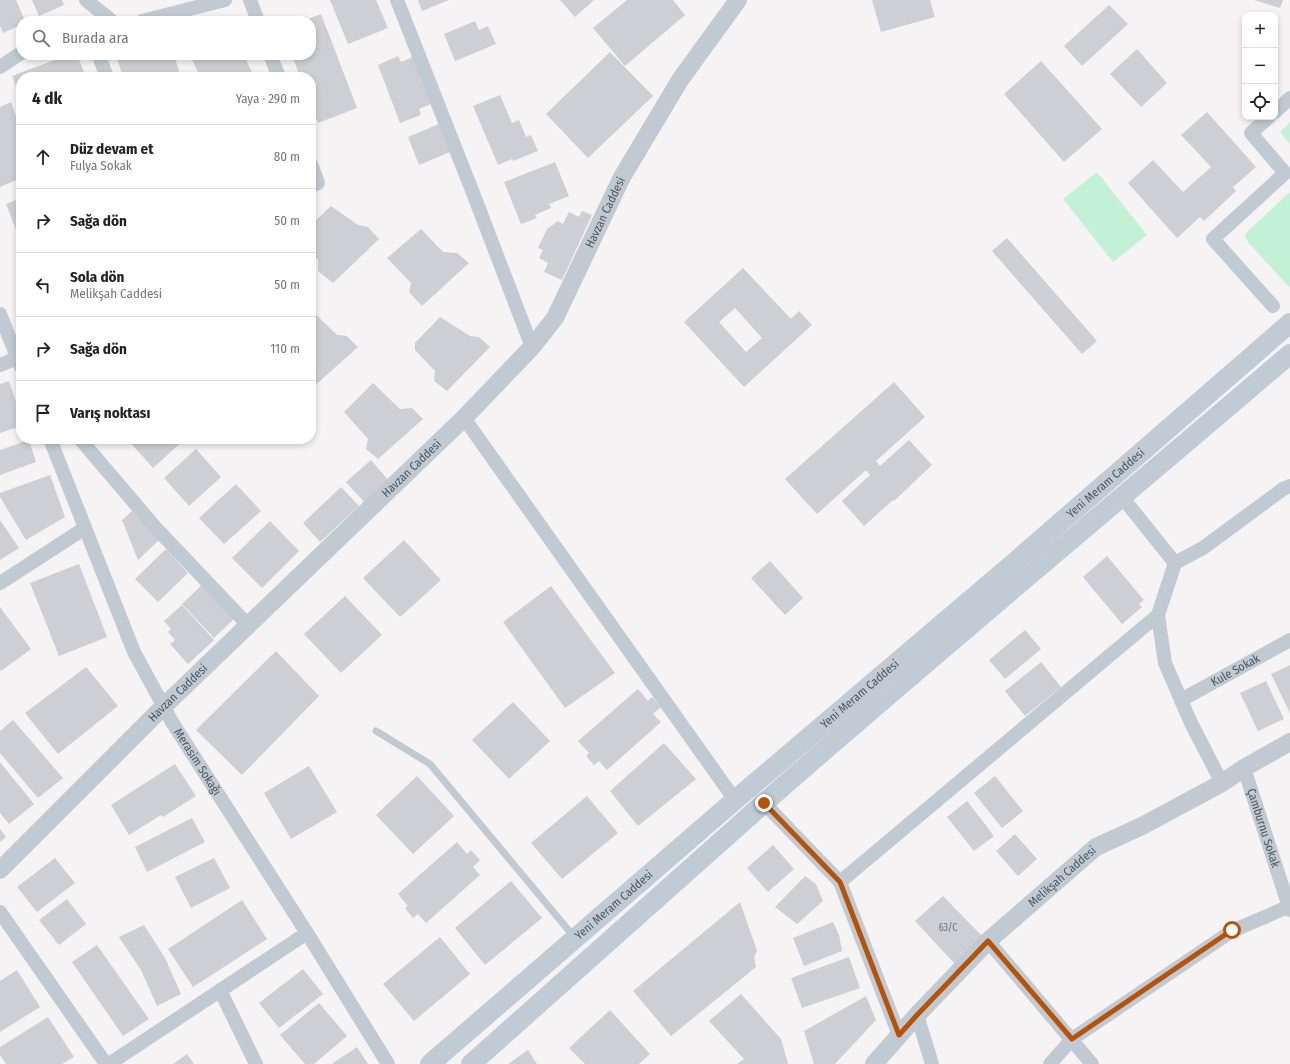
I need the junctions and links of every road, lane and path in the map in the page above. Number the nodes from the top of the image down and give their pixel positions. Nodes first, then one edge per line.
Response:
1 (86, 0) edge
2 (223, 0) edge
3 (250, 0) edge
4 (397, 0) edge
5 (738, 0) edge
6 (106, 16) edge
7 (161, 16) edge
8 (256, 16) edge
9 (16, 56) edge
10 (100, 60) edge
11 (272, 60) edge
12 (0, 67) edge
13 (105, 72) edge
14 (277, 72) edge
15 (1290, 98) edge
16 (1278, 109) edge
17 (1266, 120) edge
18 (1273, 306) dead end
19 (0, 314) edge
20 (1290, 323) edge
21 (532, 347) junction
22 (1290, 354) edge
23 (16, 355) edge
24 (16, 363) edge
25 (0, 365) edge
26 (464, 418) junction
27 (52, 444) edge
28 (84, 444) edge
29 (1290, 486) edge
30 (1122, 497) junction
31 (85, 528) junction
32 (1175, 563) junction
33 (0, 583) edge
34 (1158, 614) junction
35 (248, 625) junction
36 (1290, 640) edge
37 (1181, 700) junction
38 (163, 707) junction
39 (376, 731) dead end
40 (1290, 742) edge
41 (1244, 768) junction
42 (1222, 783) junction
43 (735, 800) junction
44 (764, 803) junction
45 (0, 870) edge
46 (840, 882) junction
47 (1290, 908) edge
48 (0, 912) edge
49 (307, 933) junction
50 (576, 938) junction
51 (988, 941) junction
52 (220, 990) junction
53 (917, 1015) junction
54 (899, 1035) junction
55 (1072, 1039) junction
56 (107, 1064) edge
57 (256, 1064) edge
58 (388, 1064) edge
59 (430, 1064) edge
60 (471, 1064) edge
61 (874, 1064) edge
62 (932, 1064) edge
63 (1050, 1064) edge
64 (1092, 1064) edge

1 - 6 street
2 - 7 street
3 - 8 street
4 - 21 street
5 - 21 street, Havzan Caddesi
9 - 12 street
10 - 13 street
11 - 14 street
15 - 16 street
17 - 18 street
19 - 23 street
20 - 43 main road, Yeni Meram Caddesi
21 - 26 street, Havzan Caddesi
22 - 30 main road, Yeni Meram Caddesi
24 - 25 street
26 - 35 street, Havzan Caddesi
26 - 43 street
27 - 31 street, Merasim Sokağı
28 - 35 street
29 - 32 street
30 - 32 street
30 - 44 main road, Yeni Meram Caddesi
31 - 33 street
31 - 38 street, Merasim Sokağı
32 - 34 street
34 - 37 street
34 - 46 street
35 - 38 street, Havzan Caddesi
36 - 37 street, Kule Sokak
37 - 42 street
38 - 45 street, Havzan Caddesi
38 - 49 street, Merasim Sokağı
39 - 50 lane
40 - 41 street, Melikşah Caddesi
41 - 42 street, Melikşah Caddesi
41 - 47 street, Çamburnu Sokak
42 - 51 street, Melikşah Caddesi
43 - 50 main road, Yeni Meram Caddesi
44 - 46 street
44 - 60 main road, Yeni Meram Caddesi
46 - 54 street
47 - 55 street
48 - 56 street
49 - 52 street
49 - 58 street, Merasim Sokağı
50 - 59 main road, Yeni Meram Caddesi
51 - 53 street, Melikşah Caddesi
51 - 55 street
52 - 56 street
52 - 57 street
53 - 54 street, Melikşah Caddesi
53 - 62 street
54 - 61 street, Melikşah Caddesi
55 - 63 street
55 - 64 street

